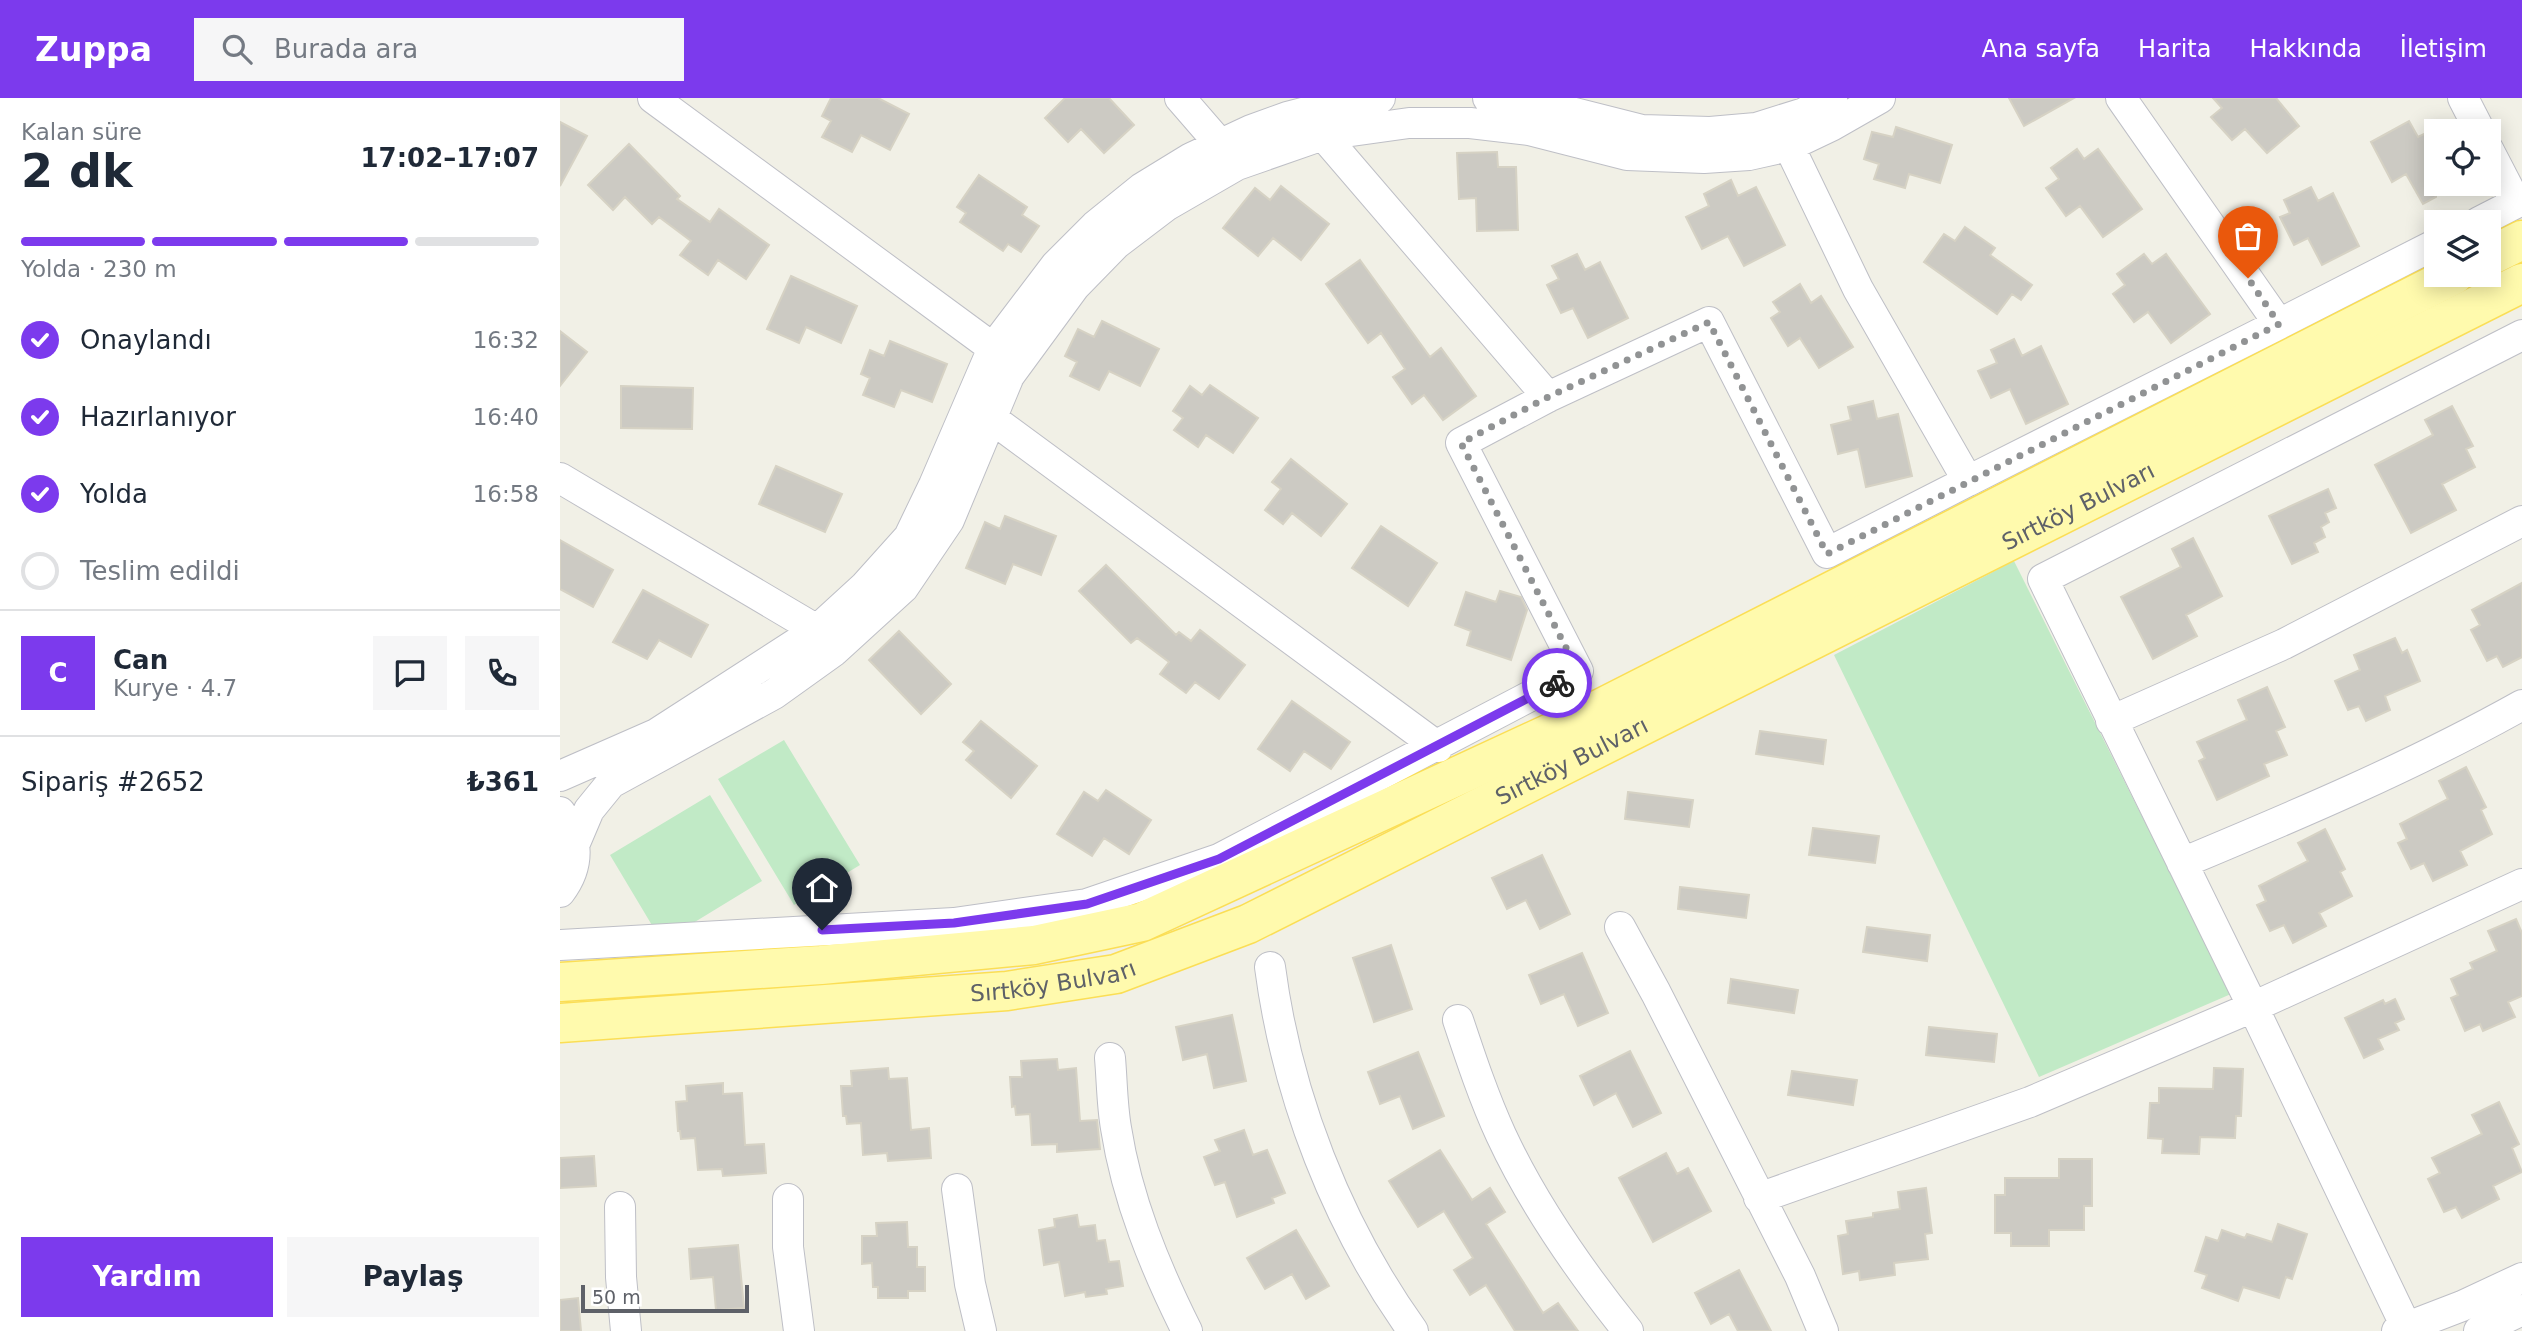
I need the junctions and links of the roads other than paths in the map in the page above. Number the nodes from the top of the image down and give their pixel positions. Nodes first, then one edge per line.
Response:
1 (653, 98) edge
2 (1180, 98) edge
3 (1380, 98) edge
4 (1488, 98) edge
5 (1832, 98) edge
6 (1880, 98) edge
7 (2121, 98) edge
8 (2463, 98) edge
9 (1579, 107) edge
10 (2474, 119) edge
11 (1323, 135) junction
12 (1789, 146) junction
13 (1229, 154) junction
14 (2501, 171) edge
15 (2519, 202) edge
16 (2501, 211) edge
17 (2522, 240) edge
18 (2424, 250) edge
19 (2501, 250) edge
20 (2522, 283) edge
21 (2431, 287) edge
22 (2448, 287) edge
23 (2457, 315) junction
24 (2279, 324) junction
25 (2522, 335) edge
26 (993, 348) junction
27 (1548, 397) junction
28 (991, 418) junction
29 (560, 478) edge
30 (1969, 481) junction
31 (2522, 521) edge
32 (817, 630) junction
33 (1723, 666) junction
34 (2522, 705) edge
35 (2111, 721) junction
36 (1438, 747) junction
37 (560, 776) edge
38 (560, 811) edge
39 (575, 843) junction
40 (2182, 863) junction
41 (1240, 877) junction
42 (2522, 884) edge
43 (560, 892) edge
44 (1259, 919) junction
45 (1620, 927) dead end
46 (560, 945) edge
47 (944, 954) junction
48 (1270, 967) dead end
49 (560, 982) edge
50 (945, 995) junction
51 (2253, 1007) junction
52 (1458, 1020) dead end
53 (560, 1023) edge
54 (1110, 1058) dead end
55 (957, 1189) dead end
56 (1759, 1198) junction
57 (788, 1199) dead end
58 (620, 1207) dead end
59 (2522, 1278) edge
60 (2522, 1310) edge
61 (2404, 1330) edge
62 (626, 1331) edge
63 (799, 1331) edge
64 (981, 1331) edge
65 (1187, 1331) edge
66 (1413, 1331) edge
67 (1629, 1331) edge
68 (1823, 1331) edge
69 (2479, 1331) edge

1 - 26 street
2 - 13 street
3 - 13 street
4 - 9 street
5 - 9 street
6 - 12 street
7 - 24 street
8 - 10 street
11 - 12 street
11 - 13 street
11 - 27 street
12 - 30 street
13 - 26 street
13 - 28 street
14 - 15 street
15 - 16 street
17 - 19 main road
18 - 24 street
20 - 23 main road, Sırtköy Bulvarı
21 - 33 main road, Sırtköy Bulvarı
22 - 23 main road
23 - 33 main road, Sırtköy Bulvarı
24 - 30 street
25 - 35 street
26 - 32 street
27 - 30 street
27 - 36 street
28 - 36 street
28 - 39 street
29 - 32 street
31 - 35 street
32 - 37 street
33 - 41 main road, Sırtköy Bulvarı
33 - 44 main road, Sırtköy Bulvarı
34 - 40 street
35 - 40 street
36 - 46 street
38 - 39 street
39 - 43 street
40 - 51 street
41 - 44 main road
41 - 47 main road, Sırtköy Bulvarı
42 - 51 street
44 - 50 main road, Sırtköy Bulvarı
45 - 56 street
47 - 49 main road, Sırtköy Bulvarı
47 - 50 main road
48 - 66 street
50 - 53 main road, Sırtköy Bulvarı
51 - 56 street
51 - 61 street
52 - 67 street
54 - 65 street
55 - 64 street
56 - 68 street
57 - 63 street
58 - 62 street
59 - 61 street
60 - 69 street

